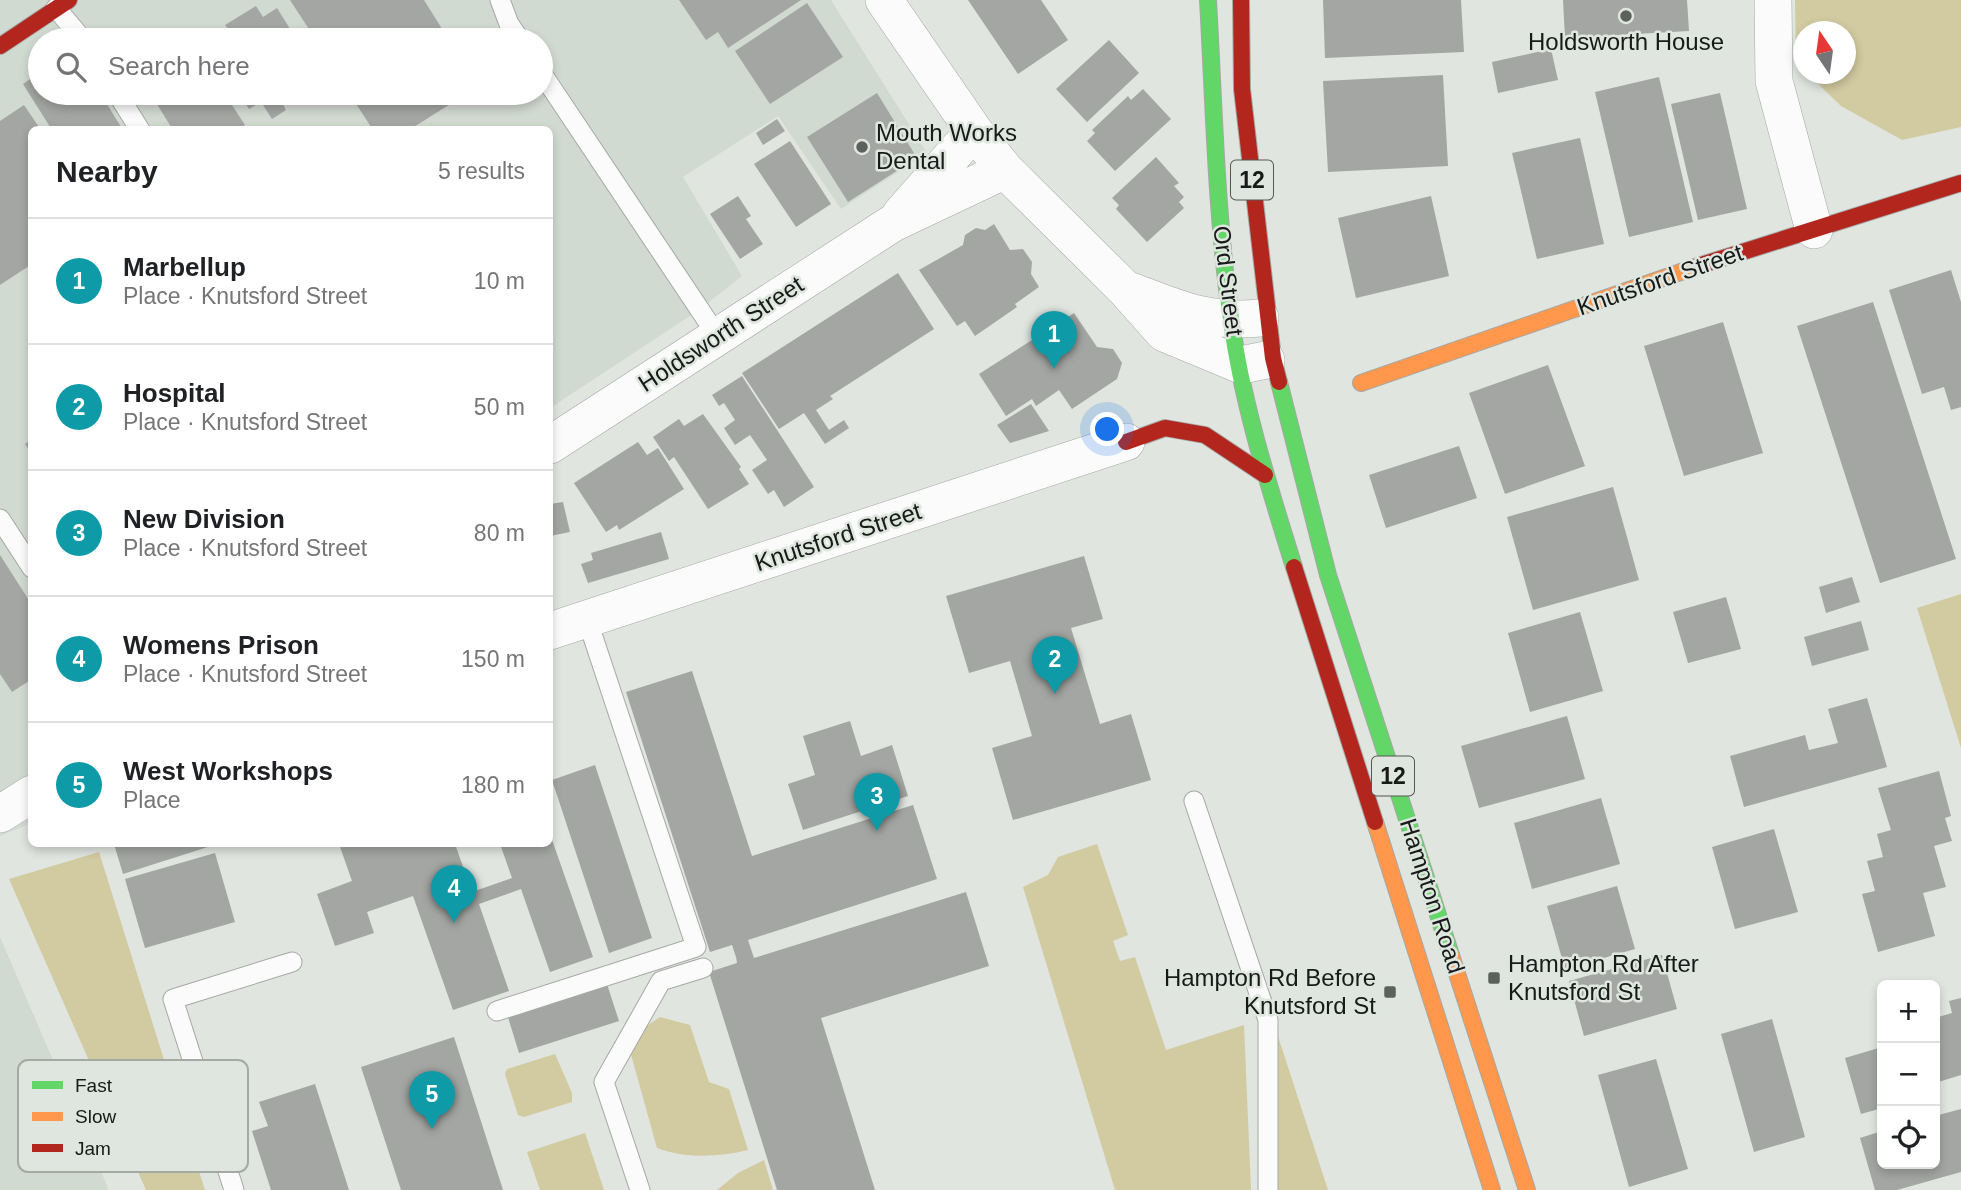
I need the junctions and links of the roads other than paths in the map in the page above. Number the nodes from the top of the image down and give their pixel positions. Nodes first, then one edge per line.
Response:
1 (500, 0) edge
2 (884, 0) edge
3 (1208, 0) edge
4 (1241, 0) edge
5 (1773, 0) edge
6 (63, 4) edge
7 (76, 28) edge
8 (512, 28) edge
9 (0, 46) edge
10 (553, 90) edge
11 (125, 105) edge
12 (138, 126) edge
13 (974, 131) junction
14 (1005, 170) junction
15 (1961, 183) edge
16 (893, 223) junction
17 (1814, 230) junction
18 (1124, 288) junction
19 (1267, 317) junction
20 (1231, 321) junction
21 (718, 337) junction
22 (1257, 361) junction
23 (1361, 383) dead end
24 (1126, 442) joint
25 (553, 443) edge
26 (1265, 475) junction
27 (0, 519) edge
28 (28, 562) edge
29 (587, 619) junction
30 (553, 630) edge
31 (28, 796) edge
32 (1194, 801) dead end
33 (0, 814) edge
34 (292, 962) dead end
35 (703, 968) dead end
36 (497, 1011) dead end
37 (192, 1060) edge
38 (228, 1172) edge
39 (234, 1190) edge
40 (640, 1190) edge
41 (1268, 1190) edge
42 (1492, 1190) edge
43 (1527, 1190) edge

1 - 8 lane
2 - 13 street
3 - 20 main road, Ord Street / 12
4 - 19 main road, Ord Street / 12
5 - 17 street
6 - 7 lane
6 - 9 main road
10 - 21 lane
11 - 12 lane
13 - 14 street
13 - 16 street, Holdsworth Street
14 - 16 street, Holdsworth Street
14 - 18 street
15 - 17 main road, Knutsford Street
16 - 21 street, Holdsworth Street
17 - 23 main road, Knutsford Street
18 - 20 street
18 - 22 street
19 - 20 street
19 - 22 main road, Ord Street / 12
20 - 22 main road, Ord Street / 12
21 - 25 street, Holdsworth Street
22 - 26 main road, Ord Street / 12
22 - 43 main road, Hampton Road / 12
24 - 26 main road
24 - 29 street, Knutsford Street
26 - 42 main road, Hampton Road / 12
27 - 28 lane
29 - 30 street, Knutsford Street
29 - 36 lane
31 - 33 street
32 - 41 lane
34 - 37 lane
35 - 40 lane
38 - 39 lane

